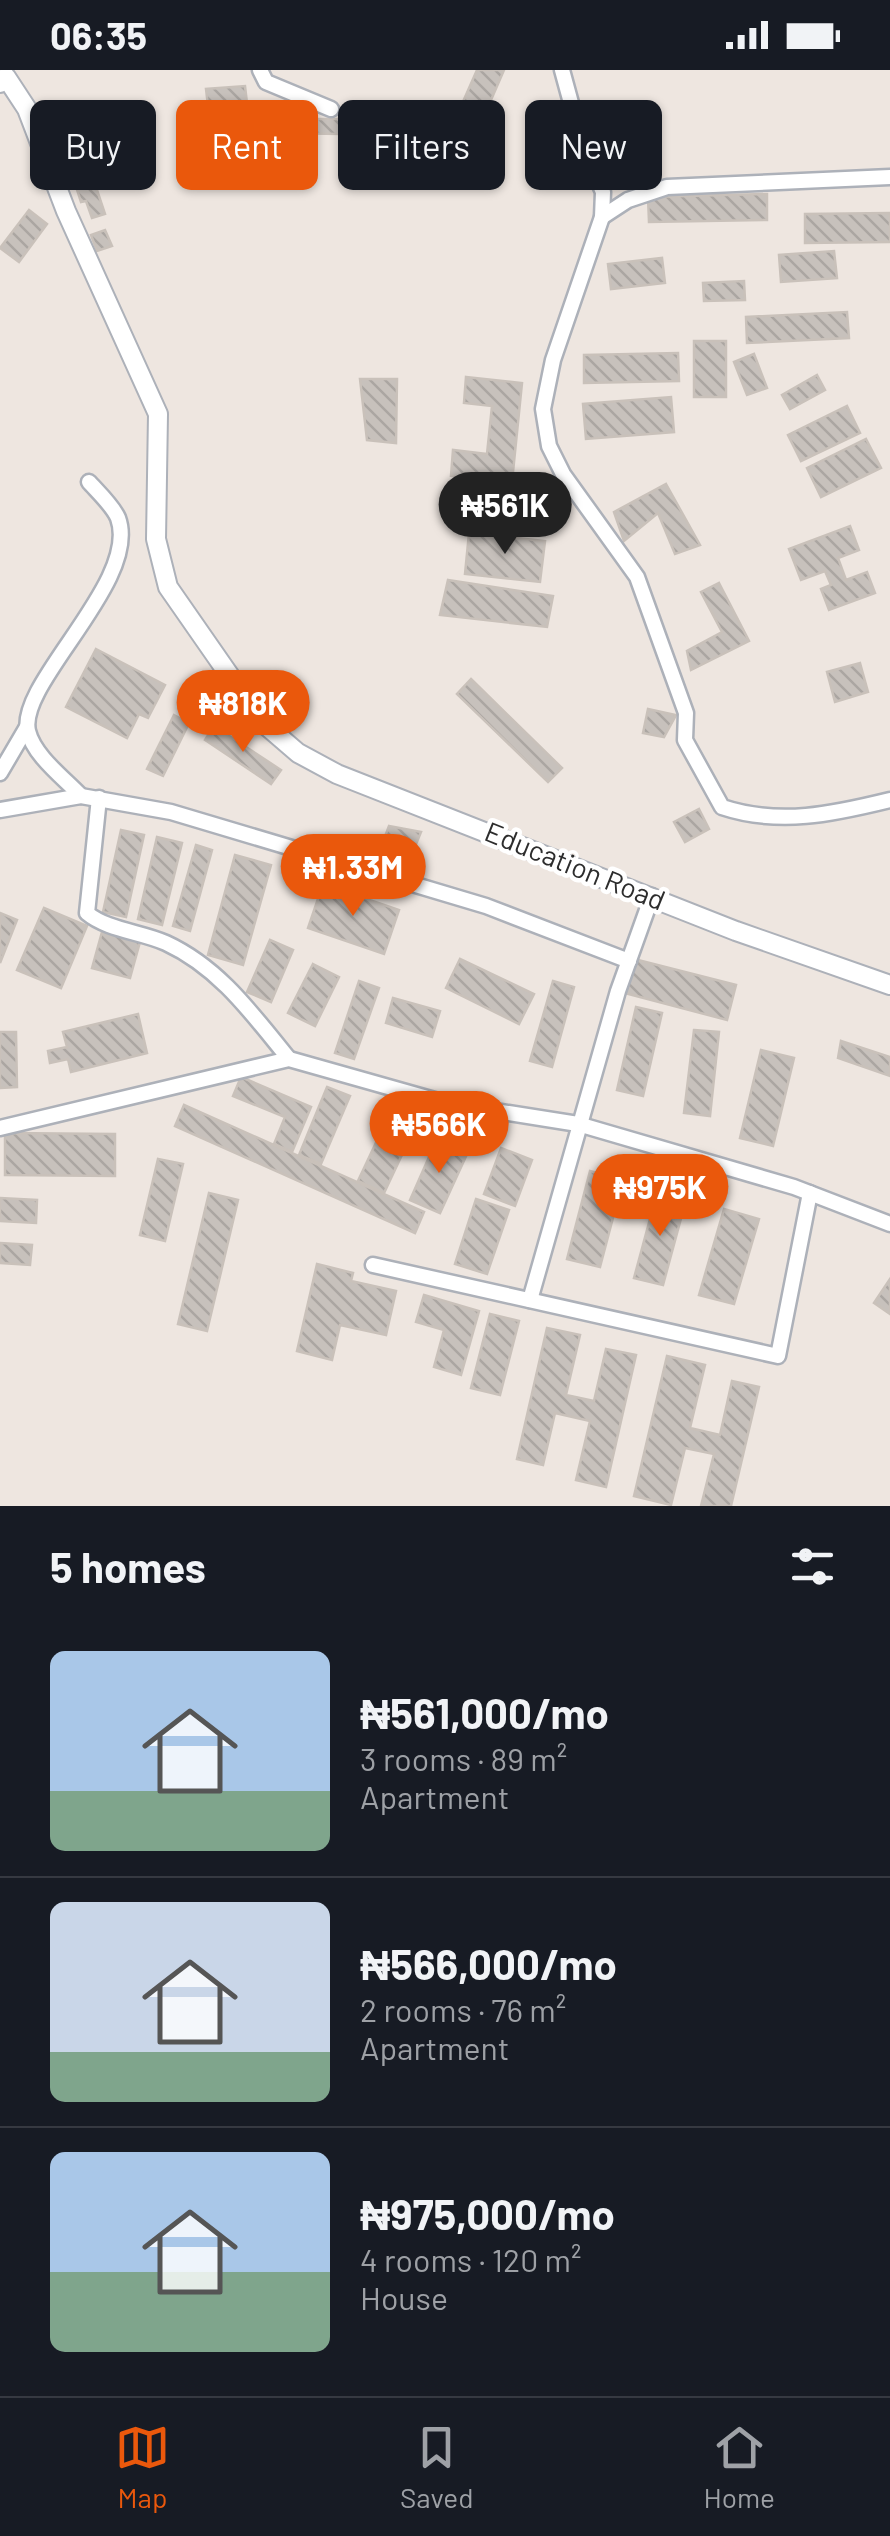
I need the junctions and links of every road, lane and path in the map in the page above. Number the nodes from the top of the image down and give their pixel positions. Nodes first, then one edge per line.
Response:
1 (260, 70) edge
2 (562, 70) edge
3 (7, 77) edge
4 (331, 109) dead end
5 (890, 177) edge
6 (602, 217) junction
7 (89, 482) dead end
8 (27, 727) junction
9 (0, 773) edge
10 (82, 796) junction
11 (99, 798) junction
12 (890, 800) edge
13 (0, 810) edge
14 (652, 896) junction
15 (629, 961) junction
16 (890, 984) edge
17 (289, 1059) junction
18 (578, 1124) junction
19 (0, 1128) edge
20 (810, 1194) junction
21 (890, 1224) edge
22 (374, 1265) dead end
23 (530, 1300) junction

1 - 4 street
2 - 6 street
3 - 14 street, Education Road
5 - 6 street
6 - 12 street
7 - 8 street
8 - 9 street
8 - 10 street
10 - 11 street
10 - 13 street
11 - 15 street
11 - 17 street
14 - 15 street
14 - 16 street, Education Road
15 - 18 street
17 - 18 street
17 - 19 street
18 - 20 street
18 - 23 street
20 - 21 street
20 - 23 street
22 - 23 street

